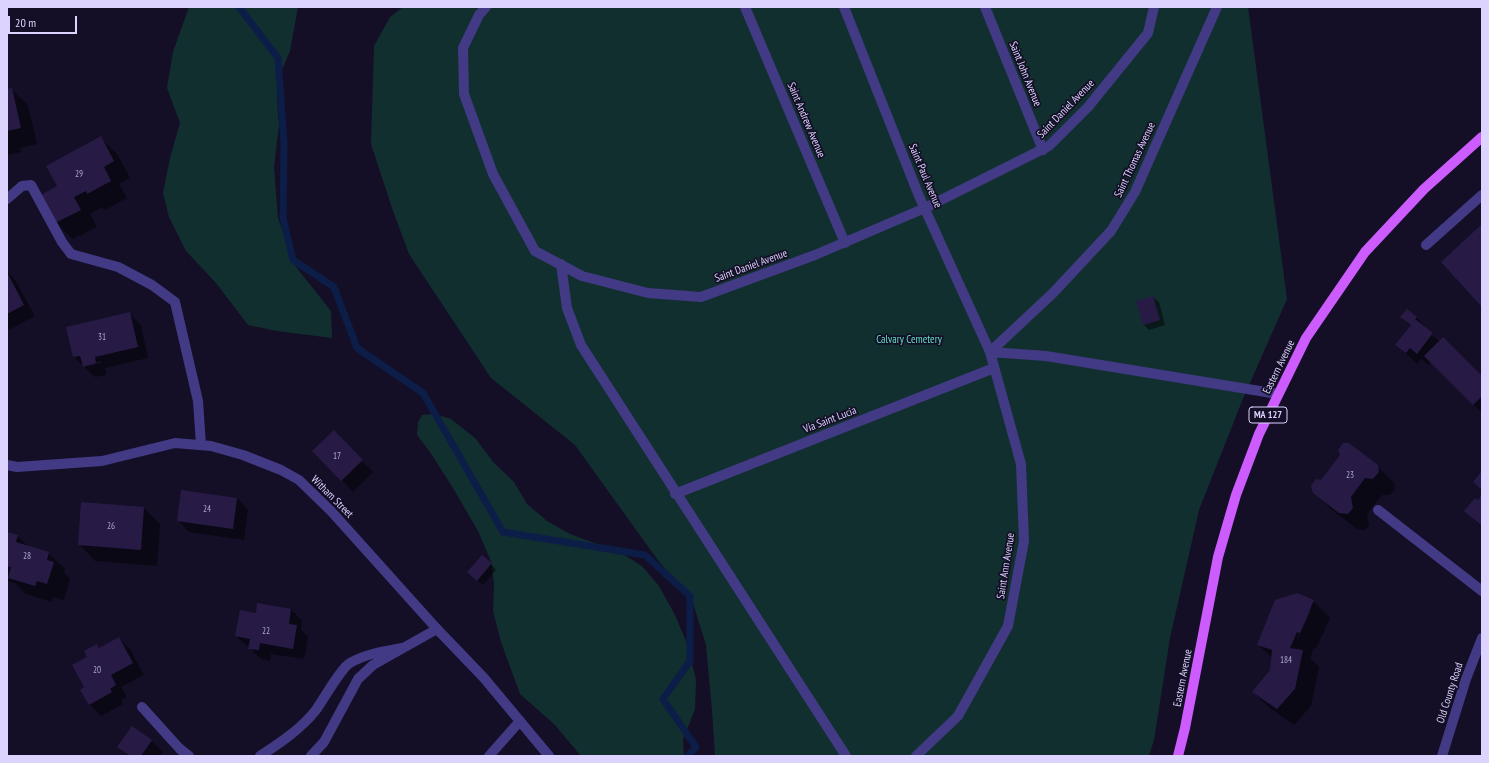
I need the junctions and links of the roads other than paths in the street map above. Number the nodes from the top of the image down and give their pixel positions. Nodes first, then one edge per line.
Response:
1 (486, 7) edge
2 (745, 7) edge
3 (844, 7) edge
4 (985, 7) edge
5 (1217, 7) edge
6 (1154, 8) edge
7 (1482, 137) edge
8 (1043, 150) junction
9 (1482, 194) edge
10 (7, 199) edge
11 (925, 208) junction
12 (845, 243) junction
13 (1426, 244) dead end
14 (561, 264) junction
15 (990, 352) junction
16 (994, 368) junction
17 (1278, 394) junction
18 (201, 445) junction
19 (7, 465) edge
20 (675, 494) junction
21 (1378, 510) dead end
22 (1482, 591) edge
23 (437, 629) junction
24 (1482, 638) edge
25 (402, 648) junction
26 (142, 707) dead end
27 (520, 720) junction
28 (189, 756) edge
29 (260, 756) edge
30 (310, 756) edge
31 (489, 756) edge
32 (549, 756) edge
33 (846, 756) edge
34 (916, 756) edge
35 (1178, 756) edge
36 (1442, 756) edge

1 - 14 street, Saint Daniel Avenue
2 - 12 street, Saint Andrew Avenue
3 - 11 street, Saint Paul Avenue
4 - 8 street, Saint John Avenue
5 - 15 street, Saint Thomas Avenue
6 - 8 street, Saint Daniel Avenue
7 - 17 main road, Eastern Avenue / MA 127
8 - 11 street, Saint Daniel Avenue
9 - 13 street
10 - 18 street
11 - 12 street, Saint Daniel Avenue
11 - 15 street, Saint Paul Avenue
12 - 14 street, Saint Daniel Avenue
14 - 20 street
15 - 16 street, Saint Ann Avenue
15 - 17 street
16 - 20 street, Via Saint Lucia
16 - 34 street, Saint Ann Avenue
17 - 35 main road, Eastern Avenue / MA 127
18 - 19 street, Witham Street
18 - 23 street, Witham Street
20 - 33 street
21 - 22 street
23 - 25 street
23 - 27 street, Witham Street
24 - 36 street, Old County Road
25 - 29 street
25 - 30 street
26 - 28 street
27 - 31 street
27 - 32 street, Witham Street

